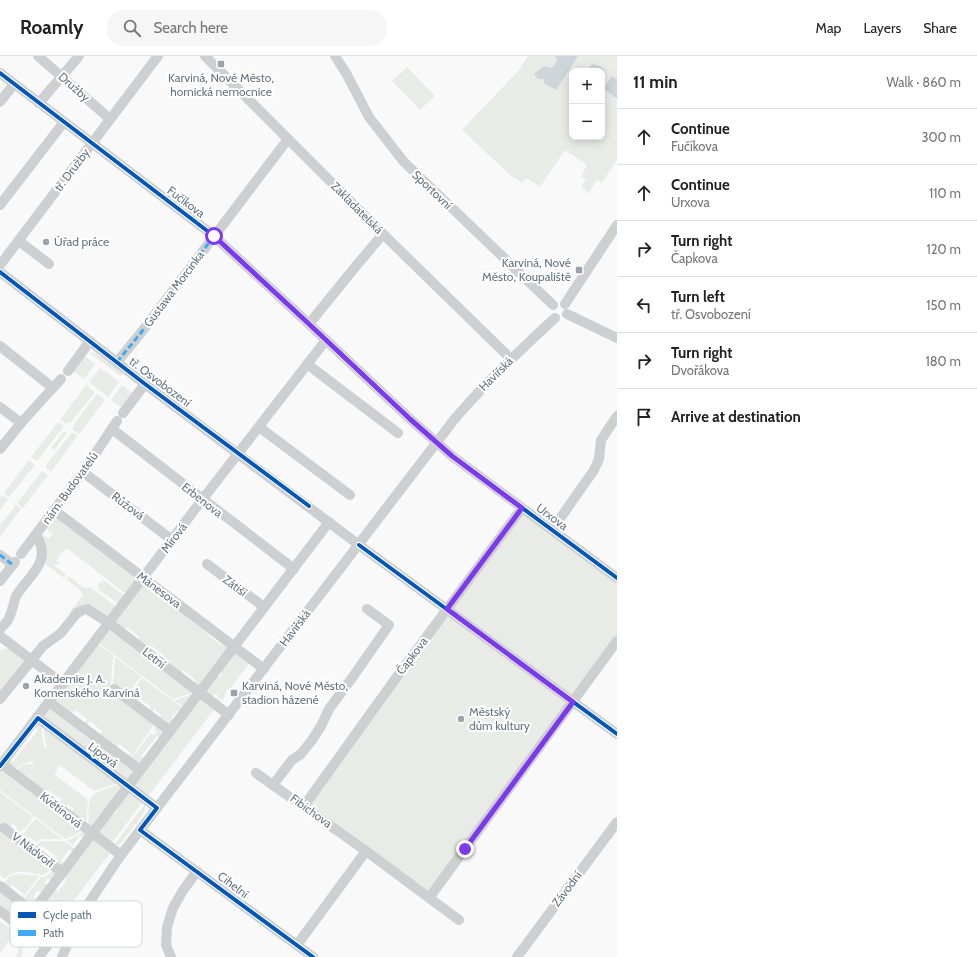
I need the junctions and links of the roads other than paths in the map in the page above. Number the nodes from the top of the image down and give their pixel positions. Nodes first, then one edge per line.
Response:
1 (38, 56) edge
2 (79, 56) edge
3 (158, 56) edge
4 (205, 56) edge
5 (335, 56) edge
6 (0, 73) edge
7 (62, 76) junction
8 (14, 84) junction
9 (0, 102) edge
10 (39, 103) junction
11 (110, 119) junction
12 (64, 122) junction
13 (288, 139) junction
14 (92, 144) junction
15 (0, 205) edge
16 (617, 225) edge
17 (383, 234) junction
18 (214, 236) junction
19 (19, 241) junction
20 (49, 264) dead end
21 (0, 265) edge
22 (0, 272) edge
23 (565, 304) junction
24 (553, 305) junction
25 (567, 314) junction
26 (555, 318) junction
27 (309, 324) junction
28 (617, 338) edge
29 (326, 340) junction
30 (90, 341) junction
31 (0, 346) edge
32 (511, 359) junction
33 (117, 362) junction
34 (307, 364) junction
35 (145, 384) junction
36 (53, 388) junction
37 (0, 407) edge
38 (117, 421) junction
39 (615, 422) edge
40 (21, 423) junction
41 (259, 427) junction
42 (398, 433) dead end
43 (437, 442) junction
44 (0, 449) edge
45 (239, 453) junction
46 (83, 472) junction
47 (350, 495) dead end
48 (202, 500) junction
49 (522, 508) junction
50 (54, 510) junction
51 (329, 522) junction
52 (552, 530) junction
53 (36, 535) junction
54 (172, 540) junction
55 (359, 545) junction
56 (0, 555) edge
57 (16, 561) junction
58 (207, 564) dead end
59 (294, 569) junction
60 (143, 578) junction
61 (617, 578) edge
62 (0, 581) edge
63 (264, 607) junction
64 (367, 609) dead end
65 (447, 609) junction
66 (109, 623) junction
67 (0, 629) edge
68 (617, 641) edge
69 (2, 642) edge
70 (234, 646) junction
71 (30, 660) junction
72 (264, 669) junction
73 (63, 684) junction
74 (114, 689) dead end
75 (199, 693) junction
76 (0, 699) edge
77 (49, 702) junction
78 (573, 702) junction
79 (229, 715) junction
80 (38, 718) junction
81 (170, 731) junction
82 (617, 734) edge
83 (1, 765) edge
84 (140, 770) junction
85 (256, 772) dead end
86 (274, 785) junction
87 (128, 786) junction
88 (304, 806) junction
89 (157, 808) junction
90 (617, 822) edge
91 (4, 828) dead end
92 (140, 830) junction
93 (92, 833) junction
94 (366, 851) junction
95 (121, 855) junction
96 (197, 871) junction
97 (62, 872) junction
98 (0, 886) edge
99 (429, 898) junction
100 (18, 901) edge
101 (40, 901) edge
102 (90, 901) edge
103 (0, 911) edge
104 (10, 919) edge
105 (459, 920) dead end
106 (297, 945) junction
107 (46, 947) edge
108 (66, 947) edge
109 (38, 957) edge
110 (62, 957) edge
111 (171, 957) edge
112 (313, 957) edge
113 (517, 957) edge

1 - 7 street, Družby
2 - 7 street
3 - 11 street, tř. Družby
4 - 13 street, Zakladatelská
5 - 24 street, Sportovní
6 - 8 street, Fučíkova
7 - 10 street
7 - 11 street, Družby
8 - 9 street
8 - 10 street, Fučíkova
10 - 12 street, Fučíkova
11 - 14 street, tř. Družby
12 - 14 street, Fučíkova
12 - 15 street
13 - 17 street, Zakladatelská
13 - 18 street, Gustawa Morcinka
14 - 18 street, Fučíkova
14 - 19 street, tř. Družby
16 - 23 street
17 - 27 street
17 - 32 street, Zakladatelská
18 - 27 street, Fučíkova
18 - 33 street, Gustawa Morcinka
19 - 20 street
19 - 21 street, tř. Družby
22 - 30 street, tř. Osvobození
23 - 24 street
23 - 25 street
24 - 26 street
25 - 26 street
25 - 28 street
26 - 32 street, Havířská
27 - 29 street, Fučíkova
29 - 34 street
29 - 43 street, Fučíkova
30 - 33 street, tř. Osvobození
30 - 36 street
31 - 36 street
32 - 43 street, Havířská
33 - 35 street, tř. Osvobození
34 - 41 street
34 - 42 street
35 - 38 street, nám. Budovatelů
35 - 45 street, tř. Osvobození
36 - 40 street
37 - 40 street
38 - 46 street, nám. Budovatelů
38 - 48 street, Erbenova
39 - 52 street
40 - 44 street
41 - 45 street
41 - 47 street
43 - 49 street, Urxova
43 - 55 street, Havířská
45 - 48 street, Mírová
45 - 51 street, tř. Osvobození
46 - 50 street, nám. Budovatelů
46 - 54 street, Růžová
48 - 54 street, Mírová
48 - 59 street, Erbenova
49 - 52 street, Urxova
49 - 65 street, Čapkova
50 - 53 street, nám. Budovatelů
50 - 60 street, Mánesova
51 - 55 street, tř. Osvobození
51 - 59 street
52 - 61 street, Urxova
53 - 57 street, nám. Budovatelů
53 - 67 street
54 - 60 street, Mírová
55 - 65 street, tř. Osvobození
55 - 72 street, Havířská
56 - 57 street
57 - 62 street, nám. Budovatelů
58 - 63 street, Zátiší
59 - 63 street
60 - 66 street, Mírová
60 - 70 street, Mánesova
63 - 70 street
64 - 86 street
65 - 78 street, tř. Osvobození
65 - 88 street, Čapkova
66 - 71 street
66 - 73 street, Mírová
66 - 75 street, Letní
68 - 78 street
69 - 71 street
70 - 72 street, Mánesova
70 - 75 street
71 - 73 street
71 - 76 street
72 - 79 street, Havířská
73 - 77 street, Mírová
74 - 81 street
75 - 79 street, Letní
75 - 81 street
77 - 80 street, Mírová
77 - 84 street, Lipová
78 - 82 street, tř. Osvobození
78 - 99 street
79 - 89 street, Havířská
80 - 83 street, Mírová
80 - 87 street, Lipová
81 - 84 street
83 - 93 street, Květinová
84 - 87 street
85 - 86 street, Fibichova
86 - 88 street, Fibichova
87 - 89 street, Lipová
87 - 93 street
88 - 94 street, Fibichova
89 - 92 street, Havířská
90 - 113 street, Závodní
91 - 97 street, V Nádvoří
92 - 95 street, Havířská
92 - 96 street, Cihelní
93 - 95 street, Květinová
93 - 97 street
94 - 99 street, Fibichova
94 - 106 street
95 - 102 street, Havířská
96 - 106 street, Cihelní
96 - 111 street
97 - 101 street
98 - 100 street
99 - 105 street, Fibichova
103 - 104 street
106 - 112 street, Cihelní
107 - 109 street
108 - 110 street, Havířská

